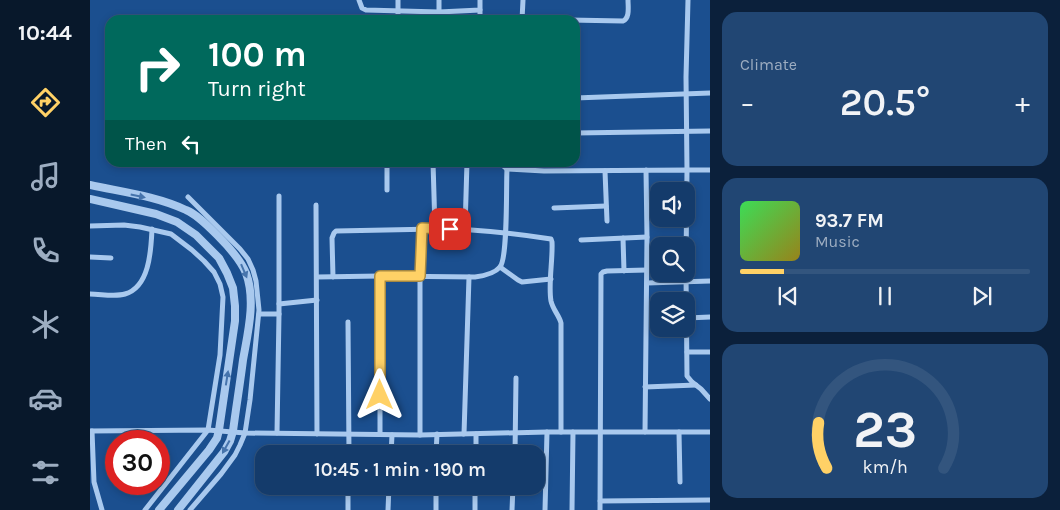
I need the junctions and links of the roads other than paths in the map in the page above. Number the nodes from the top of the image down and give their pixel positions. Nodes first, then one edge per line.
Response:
1 (359, 0) edge
2 (398, 0) edge
3 (439, 0) edge
4 (480, 0) edge
5 (523, 0) edge
6 (628, 0) edge
7 (688, 0) edge
8 (480, 10) junction
9 (398, 11) junction
10 (439, 12) junction
11 (398, 15) edge
12 (480, 15) edge
13 (522, 15) edge
14 (580, 20) edge
15 (710, 93) edge
16 (686, 94) junction
17 (580, 98) edge
18 (687, 130) junction
19 (710, 131) edge
20 (580, 133) edge
21 (387, 167) edge
22 (433, 167) edge
23 (466, 167) edge
24 (506, 169) joint
25 (646, 170) junction
26 (687, 170) junction
27 (710, 170) edge
28 (605, 172) junction
29 (90, 185) edge
30 (387, 190) dead end
31 (279, 196) dead end
32 (188, 197) dead end
33 (90, 199) edge
34 (316, 205) dead end
35 (606, 206) junction
36 (554, 208) dead end
37 (607, 221) dead end
38 (90, 226) edge
39 (422, 228) junction
40 (435, 228) junction
41 (152, 229) junction
42 (465, 229) junction
43 (506, 233) junction
44 (647, 237) junction
45 (686, 237) edge
46 (622, 238) junction
47 (581, 240) dead end
48 (90, 257) edge
49 (111, 258) dead end
50 (500, 267) junction
51 (647, 270) junction
52 (624, 271) junction
53 (380, 276) junction
54 (420, 276) junction
55 (316, 277) junction
56 (333, 277) junction
57 (469, 277) junction
58 (551, 279) junction
59 (695, 281) edge
60 (710, 281) edge
61 (666, 282) edge
62 (646, 283) junction
63 (90, 294) edge
64 (317, 300) junction
65 (279, 304) junction
66 (259, 314) junction
67 (279, 314) junction
68 (710, 317) edge
69 (695, 318) edge
70 (348, 322) dead end
71 (687, 337) edge
72 (687, 352) junction
73 (710, 352) edge
74 (516, 378) dead end
75 (645, 387) junction
76 (699, 387) junction
77 (710, 388) edge
78 (710, 399) edge
79 (208, 430) junction
80 (219, 430) junction
81 (91, 431) edge
82 (233, 432) junction
83 (547, 432) junction
84 (561, 432) junction
85 (573, 432) junction
86 (600, 432) junction
87 (645, 432) junction
88 (678, 432) junction
89 (710, 432) edge
90 (245, 433) junction
91 (277, 433) junction
92 (515, 433) junction
93 (317, 434) junction
94 (349, 434) junction
95 (380, 434) junction
96 (436, 434) junction
97 (464, 434) junction
98 (476, 434) junction
99 (392, 435) junction
100 (420, 435) junction
101 (348, 445) edge
102 (391, 445) edge
103 (436, 445) edge
104 (476, 445) edge
105 (515, 445) edge
106 (680, 482) dead end
107 (348, 495) edge
108 (389, 495) edge
109 (436, 495) edge
110 (475, 495) edge
111 (513, 495) edge
112 (710, 500) edge
113 (600, 502) junction
114 (102, 510) edge
115 (144, 510) edge
116 (159, 510) edge
117 (178, 510) edge
118 (190, 510) edge
119 (348, 510) edge
120 (388, 510) edge
121 (436, 510) edge
122 (475, 510) edge
123 (512, 510) edge
124 (545, 510) edge
125 (572, 510) edge
126 (600, 510) edge

1 - 9 street
2 - 9 street
3 - 10 street
4 - 8 street
5 - 13 street
6 - 14 street
7 - 16 street
8 - 10 street
8 - 12 street
9 - 10 street
9 - 11 street
15 - 16 street
16 - 17 street
16 - 18 street
18 - 19 street
18 - 20 street
18 - 26 street
21 - 30 street
22 - 40 street
23 - 42 street
24 - 28 street
24 - 43 street
25 - 26 street
25 - 28 street
25 - 44 street
26 - 27 street
26 - 45 street
28 - 35 street
29 -> 82 street
31 - 65 street
32 - 66 street
80 -> 33 street
34 - 55 street
35 - 36 street
35 - 37 street
38 - 41 street
39 - 40 street
39 - 54 street
39 - 56 street
40 - 42 street
41 - 63 street
41 - 79 street
42 - 43 street
43 - 50 street
43 - 58 street
44 - 46 street
44 - 51 street
46 - 47 street
46 - 52 street
48 - 49 street
50 - 57 street
50 - 58 street
51 - 52 street
51 - 62 street
52 - 86 street
53 - 54 street
53 - 56 street
53 - 95 street
54 - 57 street
54 - 100 street
55 - 56 street
55 - 64 street
57 - 97 street
58 - 84 street
59 - 60 street
61 - 62 street
62 - 75 street
64 - 65 street
64 - 93 street
65 - 67 street
66 - 67 street
66 - 90 street
67 - 91 street
68 - 69 street
70 - 94 street
71 - 72 street
72 - 73 street
72 - 76 street
74 - 92 street
75 - 76 street
75 - 87 street
76 - 77 street
76 - 78 street
79 - 80 street
79 - 81 street
79 - 115 street
80 - 82 street
80 - 116 street
81 - 114 street
82 - 90 street
82 -> 117 street
83 - 84 street
83 - 92 street
83 - 124 street
84 - 85 street
85 - 86 street
85 - 125 street
86 - 87 street
86 - 113 street
87 - 88 street
88 - 89 street
88 - 106 street
90 - 91 street
90 - 118 street
91 - 93 street
92 - 98 street
92 - 105 street
93 - 94 street
94 - 95 street
94 - 101 street
95 - 99 street
96 - 97 street
96 - 100 street
96 - 103 street
97 - 98 street
98 - 104 street
99 - 100 street
99 - 102 street
107 - 119 street
108 - 120 street
109 - 121 street
110 - 122 street
111 - 123 street
112 - 113 street
113 - 126 street

